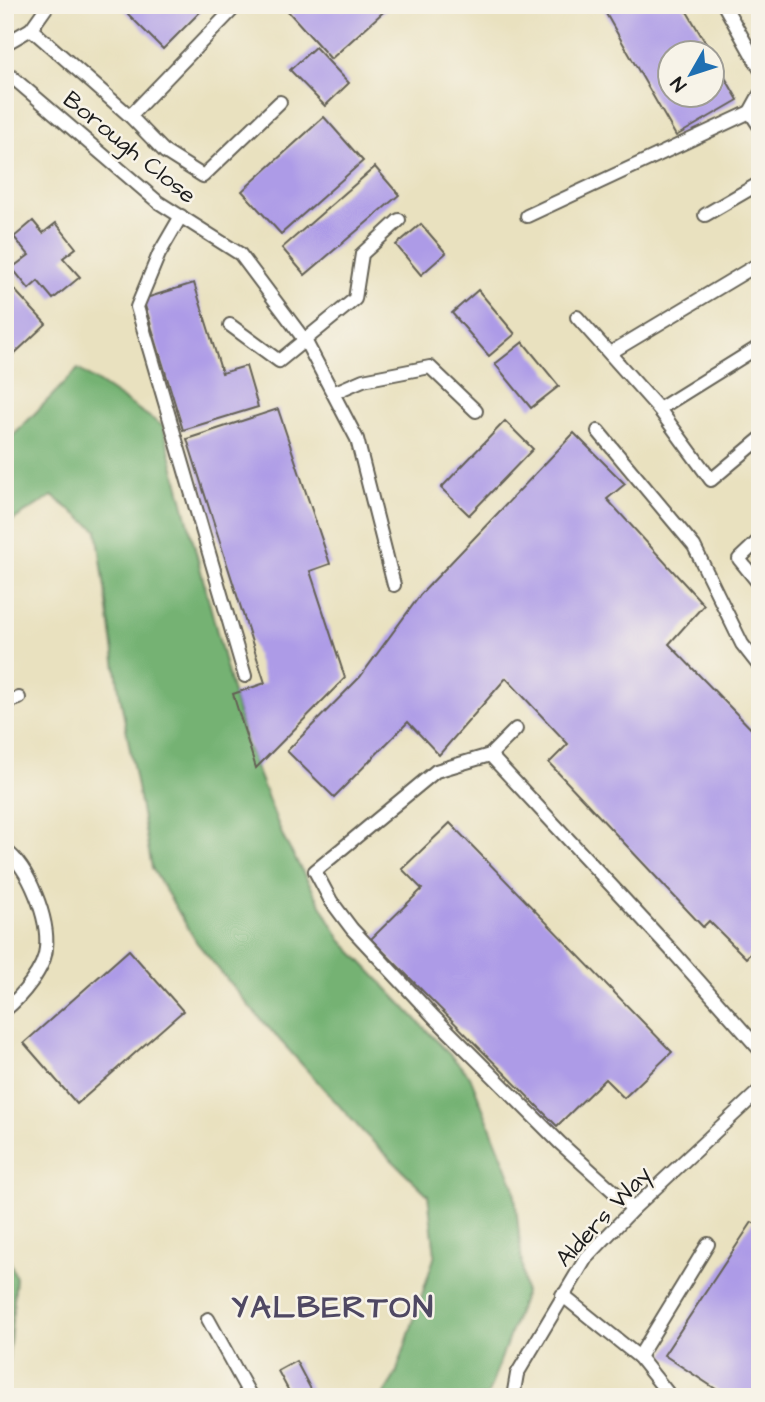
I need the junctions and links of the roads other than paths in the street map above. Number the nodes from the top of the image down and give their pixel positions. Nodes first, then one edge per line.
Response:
1 (48, 5) edge
2 (237, 5) edge
3 (724, 5) edge
4 (31, 29) junction
5 (5, 44) edge
6 (760, 69) edge
7 (5, 71) edge
8 (760, 94) edge
9 (280, 102) dead end
10 (750, 112) junction
11 (130, 116) junction
12 (760, 127) edge
13 (760, 183) edge
14 (705, 215) dead end
15 (181, 216) junction
16 (527, 216) dead end
17 (399, 220) dead end
18 (760, 263) edge
19 (577, 317) dead end
20 (230, 326) dead end
21 (306, 342) junction
22 (760, 346) edge
23 (610, 353) junction
24 (332, 393) junction
25 (659, 409) junction
26 (477, 411) dead end
27 (598, 431) dead end
28 (760, 439) edge
29 (760, 539) edge
30 (394, 585) dead end
31 (760, 585) edge
32 (760, 667) edge
33 (245, 676) dead end
34 (19, 698) dead end
35 (5, 702) edge
36 (516, 729) dead end
37 (490, 755) junction
38 (5, 850) edge
39 (5, 1010) edge
40 (760, 1050) edge
41 (760, 1090) edge
42 (633, 1209) junction
43 (708, 1244) dead end
44 (562, 1295) junction
45 (208, 1320) dead end
46 (639, 1357) junction
47 (251, 1397) edge
48 (513, 1397) edge
49 (671, 1397) edge

1 - 4 lane
2 - 11 lane
3 - 6 lane
4 - 5 lane
4 - 11 lane
7 - 15 lane, Borough Close
8 - 10 lane
9 - 11 lane
10 - 12 lane
10 - 16 lane
13 - 14 lane
15 - 21 lane, Borough Close
15 - 33 lane
17 - 21 lane
18 - 23 lane
19 - 23 lane
20 - 21 lane
21 - 24 lane, Borough Close
22 - 25 lane
23 - 25 lane
24 - 26 lane
24 - 30 lane, Borough Close
25 - 28 lane
27 - 32 lane
29 - 31 lane
34 - 35 lane
36 - 37 lane
37 - 40 lane
37 - 42 lane
38 - 39 lane
41 - 42 lane, Alders Way
42 - 44 lane, Alders Way
43 - 46 lane
44 - 46 lane
44 - 48 lane, Alders Way
45 - 47 lane
46 - 49 lane

